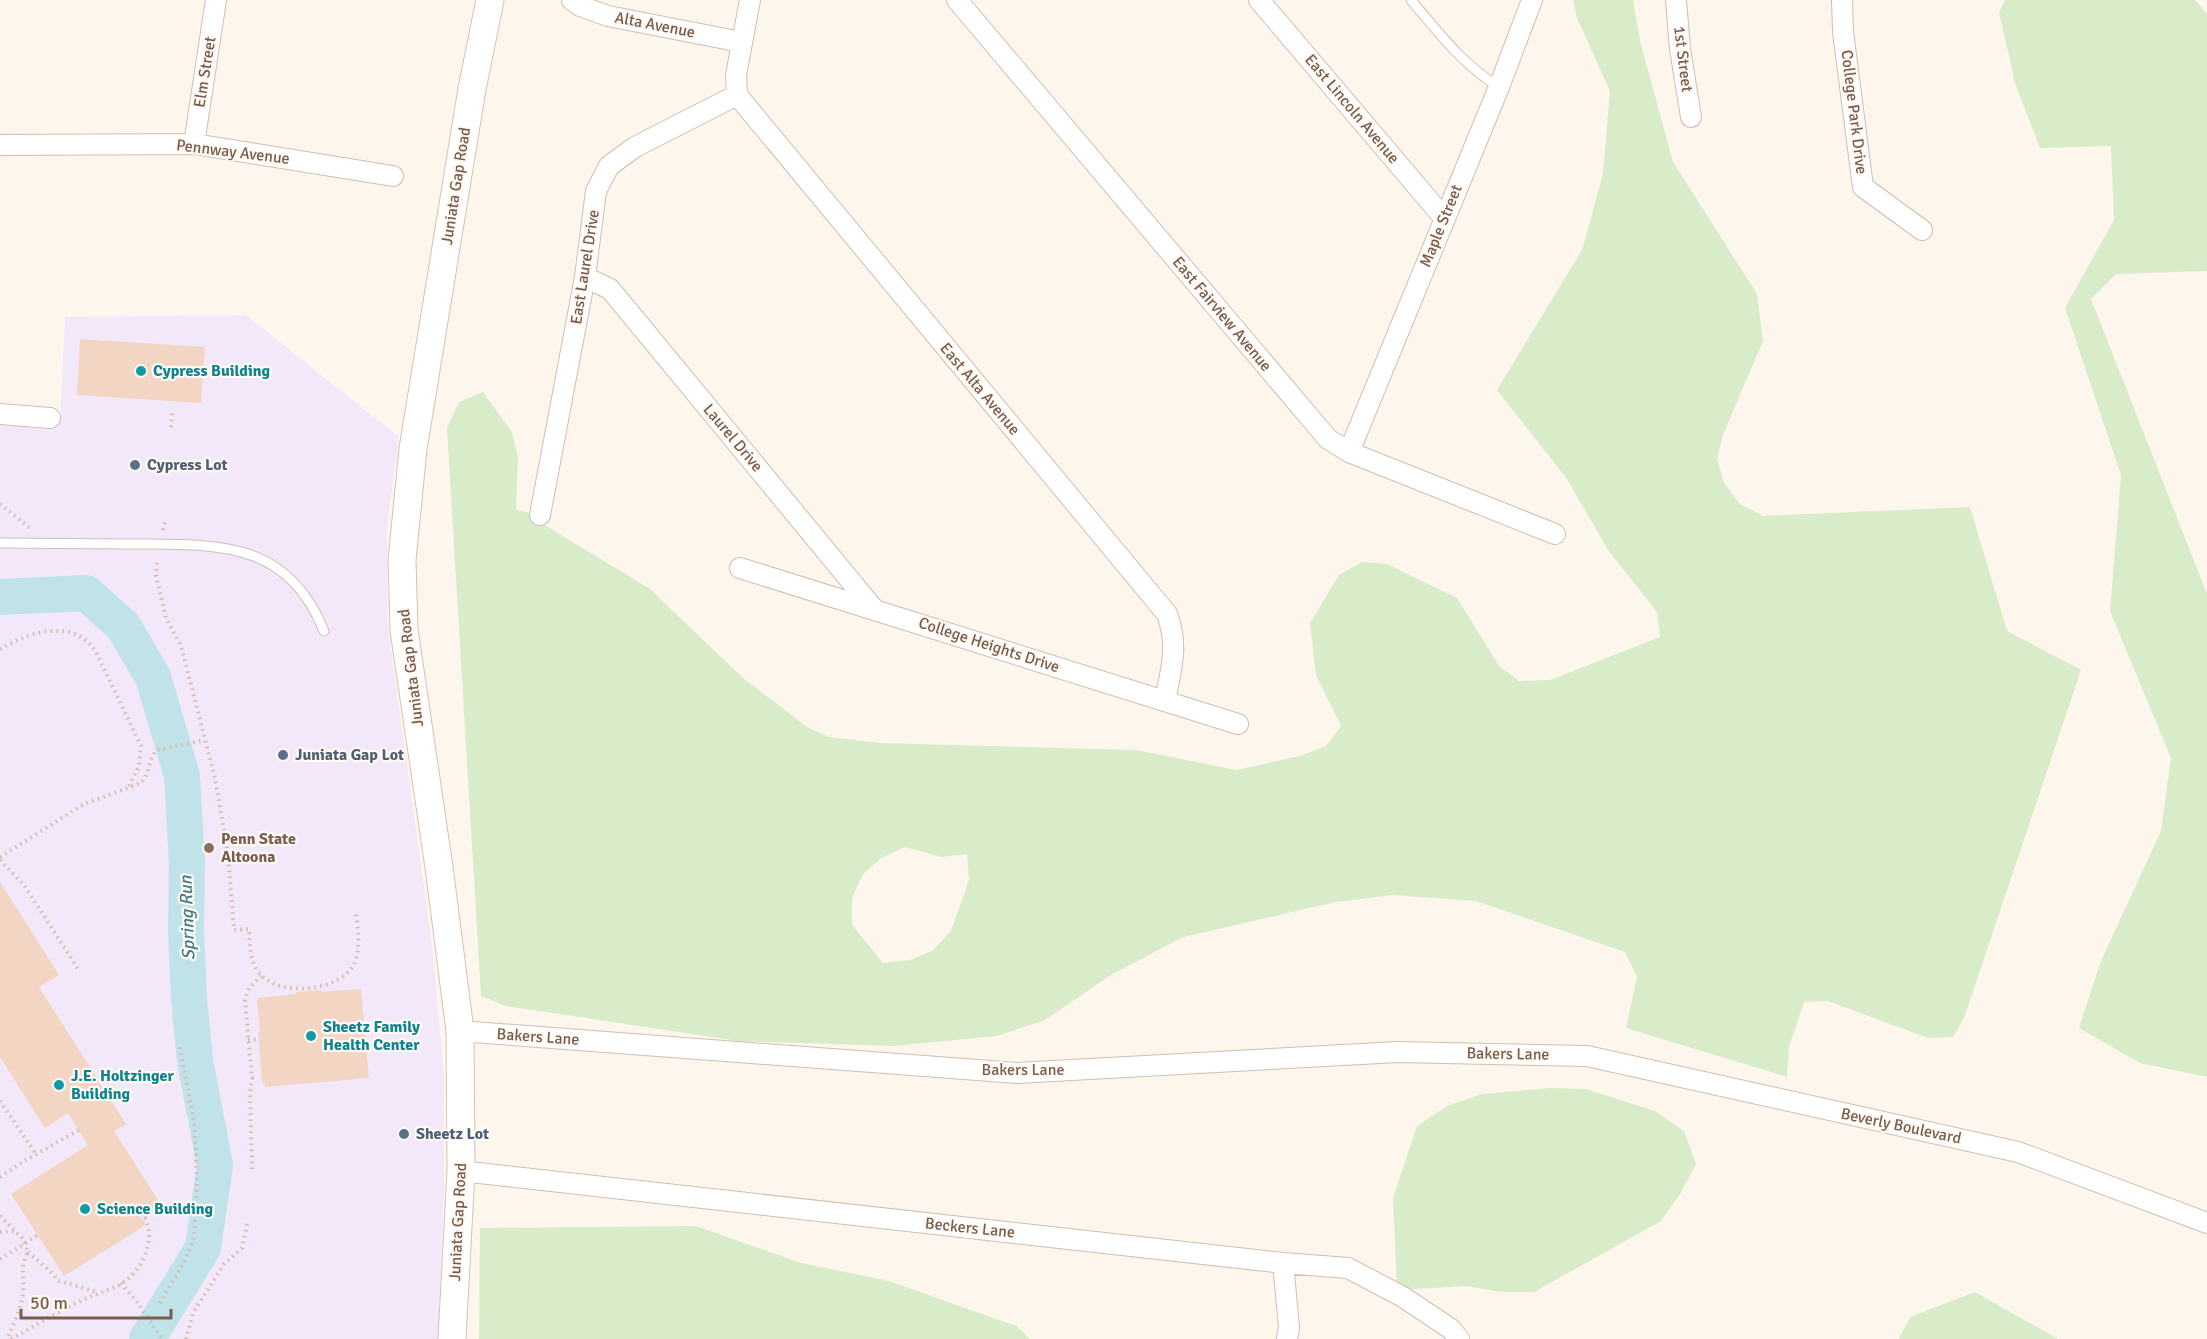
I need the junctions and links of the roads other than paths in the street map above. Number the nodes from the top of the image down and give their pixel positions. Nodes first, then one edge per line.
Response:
1 (216, 0) edge
2 (490, 0) edge
3 (572, 0) edge
4 (750, 0) edge
5 (957, 0) edge
6 (1259, 0) edge
7 (1411, 0) edge
8 (1532, 0) edge
9 (1676, 0) edge
10 (1842, 0) edge
11 (741, 42) junction
12 (1499, 87) junction
13 (737, 95) junction
14 (1691, 117) dead end
15 (194, 144) junction
16 (0, 145) edge
17 (393, 176) dead end
18 (1444, 218) junction
19 (1922, 230) dead end
20 (585, 277) junction
21 (0, 414) edge
22 (50, 418) dead end
23 (1349, 452) junction
24 (540, 515) dead end
25 (1555, 534) dead end
26 (0, 543) edge
27 (740, 568) dead end
28 (873, 608) junction
29 (324, 631) dead end
30 (1165, 701) junction
31 (1238, 724) dead end
32 (460, 1032) junction
33 (1587, 1056) joint
34 (461, 1171) junction
35 (2207, 1223) edge
36 (1283, 1263) junction
37 (452, 1339) edge
38 (1287, 1339) edge
39 (1459, 1339) edge

1 - 15 street, Elm Street
2 - 32 main road, Juniata Gap Road
3 - 11 street, Alta Avenue
4 - 11 street
5 - 23 street, East Fairview Avenue
6 - 18 street, East Lincoln Avenue
7 - 12 lane
8 - 12 street, Maple Street
9 - 14 street, 1st Street
10 - 19 street, College Park Drive
11 - 13 street
12 - 18 street, Maple Street
13 - 20 street, East Laurel Drive
13 - 30 street, East Alta Avenue
15 - 16 street, Pennway Avenue
15 - 17 street, Pennway Avenue
18 - 23 street, Maple Street
20 - 24 street, East Laurel Drive
20 - 28 street, Laurel Drive
21 - 22 street
23 - 25 street, East Fairview Avenue
26 - 29 lane
27 - 28 street, College Heights Drive
28 - 30 street, College Heights Drive
30 - 31 street, College Heights Drive
32 - 33 street, Bakers Lane
32 - 34 main road, Juniata Gap Road
33 - 35 street, Beverly Boulevard
34 - 36 street, Beckers Lane
34 - 37 main road, Juniata Gap Road
36 - 38 street
36 - 39 street, Beckers Lane

